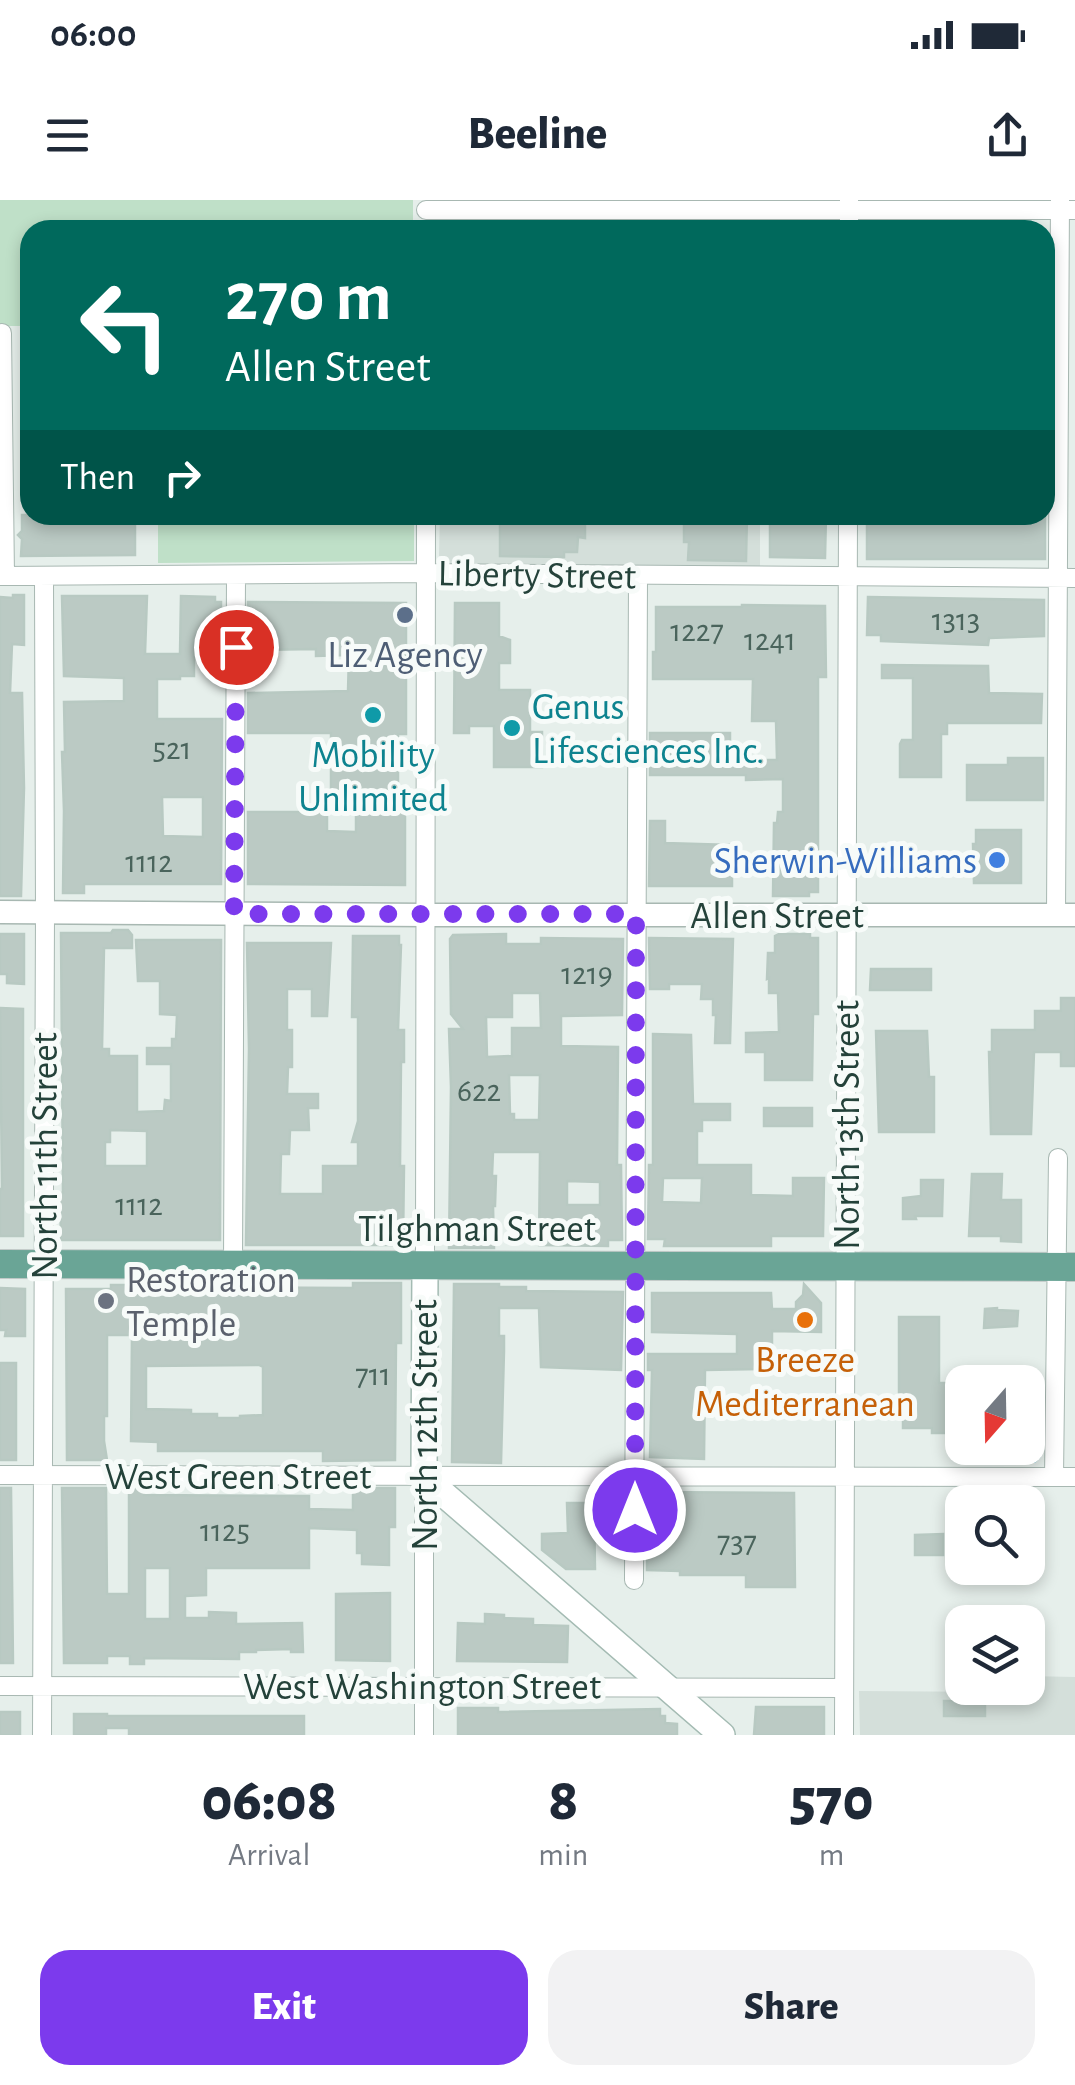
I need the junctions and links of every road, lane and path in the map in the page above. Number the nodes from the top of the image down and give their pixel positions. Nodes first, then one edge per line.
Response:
1 (426, 205) edge
2 (638, 205) edge
3 (849, 205) edge
4 (1065, 207) edge
5 (2, 334) edge
6 (426, 525) edge
7 (848, 525) edge
8 (426, 573) junction
9 (236, 575) junction
10 (2, 576) edge
11 (638, 576) junction
12 (44, 577) junction
13 (848, 577) junction
14 (1067, 578) edge
15 (0, 912) edge
16 (45, 912) junction
17 (234, 914) junction
18 (636, 914) junction
19 (848, 914) junction
20 (1065, 914) edge
21 (426, 915) junction
22 (1058, 1158) dead end
23 (0, 1264) edge
24 (43, 1264) junction
25 (233, 1264) junction
26 (636, 1265) junction
27 (425, 1266) junction
28 (845, 1266) junction
29 (1066, 1267) edge
30 (0, 1475) edge
31 (635, 1475) junction
32 (42, 1476) junction
33 (845, 1476) junction
34 (424, 1477) junction
35 (1054, 1477) junction
36 (1075, 1477) edge
37 (634, 1580) dead end
38 (0, 1686) edge
39 (42, 1686) junction
40 (424, 1686) junction
41 (666, 1687) junction
42 (844, 1688) junction
43 (42, 1735) edge
44 (424, 1735) edge
45 (722, 1735) edge
46 (844, 1735) edge

1 - 2 street
2 - 3 street
3 - 4 street
4 - 14 street
5 - 10 street
6 - 8 street, North 12th Street
7 - 13 street, North 13th Street
8 - 9 street, Liberty Street
8 - 11 street, Liberty Street
8 - 21 street, North 12th Street
9 - 12 street, Liberty Street
9 - 17 street
10 - 12 street, Liberty Street
11 - 13 street, Liberty Street
11 - 18 street
12 - 16 street, North 11th Street
13 - 14 street, Liberty Street
13 - 19 street, North 13th Street
14 - 20 street
15 - 16 street, Allen Street
16 - 17 street, Allen Street
16 - 24 street, North 11th Street
17 - 21 street, Allen Street
17 - 25 street
18 - 19 street, Allen Street
18 - 21 street, Allen Street
18 - 26 street
19 - 20 street, Allen Street
19 - 28 street, North 13th Street
21 - 27 street, North 12th Street
22 - 29 street
23 - 24 main road, Tilghman Street
24 - 25 main road, Tilghman Street
24 - 32 street, North 11th Street
25 - 27 main road, Tilghman Street
26 - 27 main road, Tilghman Street
26 - 28 main road, Tilghman Street
26 - 31 street
27 - 34 main road, North 12th Street
28 - 29 main road, Tilghman Street
28 - 33 street, North 13th Street
29 - 35 street
30 - 32 street, West Green Street
31 - 33 street, West Green Street
31 - 34 street, West Green Street
31 - 37 street
32 - 34 street, West Green Street
32 - 39 street, North 11th Street
33 - 35 street, West Green Street
33 - 42 street, North 13th Street
34 - 40 street, North 12th Street
34 - 41 main road
35 - 36 street, West Green Street
38 - 39 street, West Washington Street
39 - 40 street, West Washington Street
39 - 43 street, North 11th Street
40 - 41 street, West Washington Street
40 - 44 street, North 12th Street
41 - 42 street, West Washington Street
41 - 45 main road
42 - 46 street, North 13th Street

